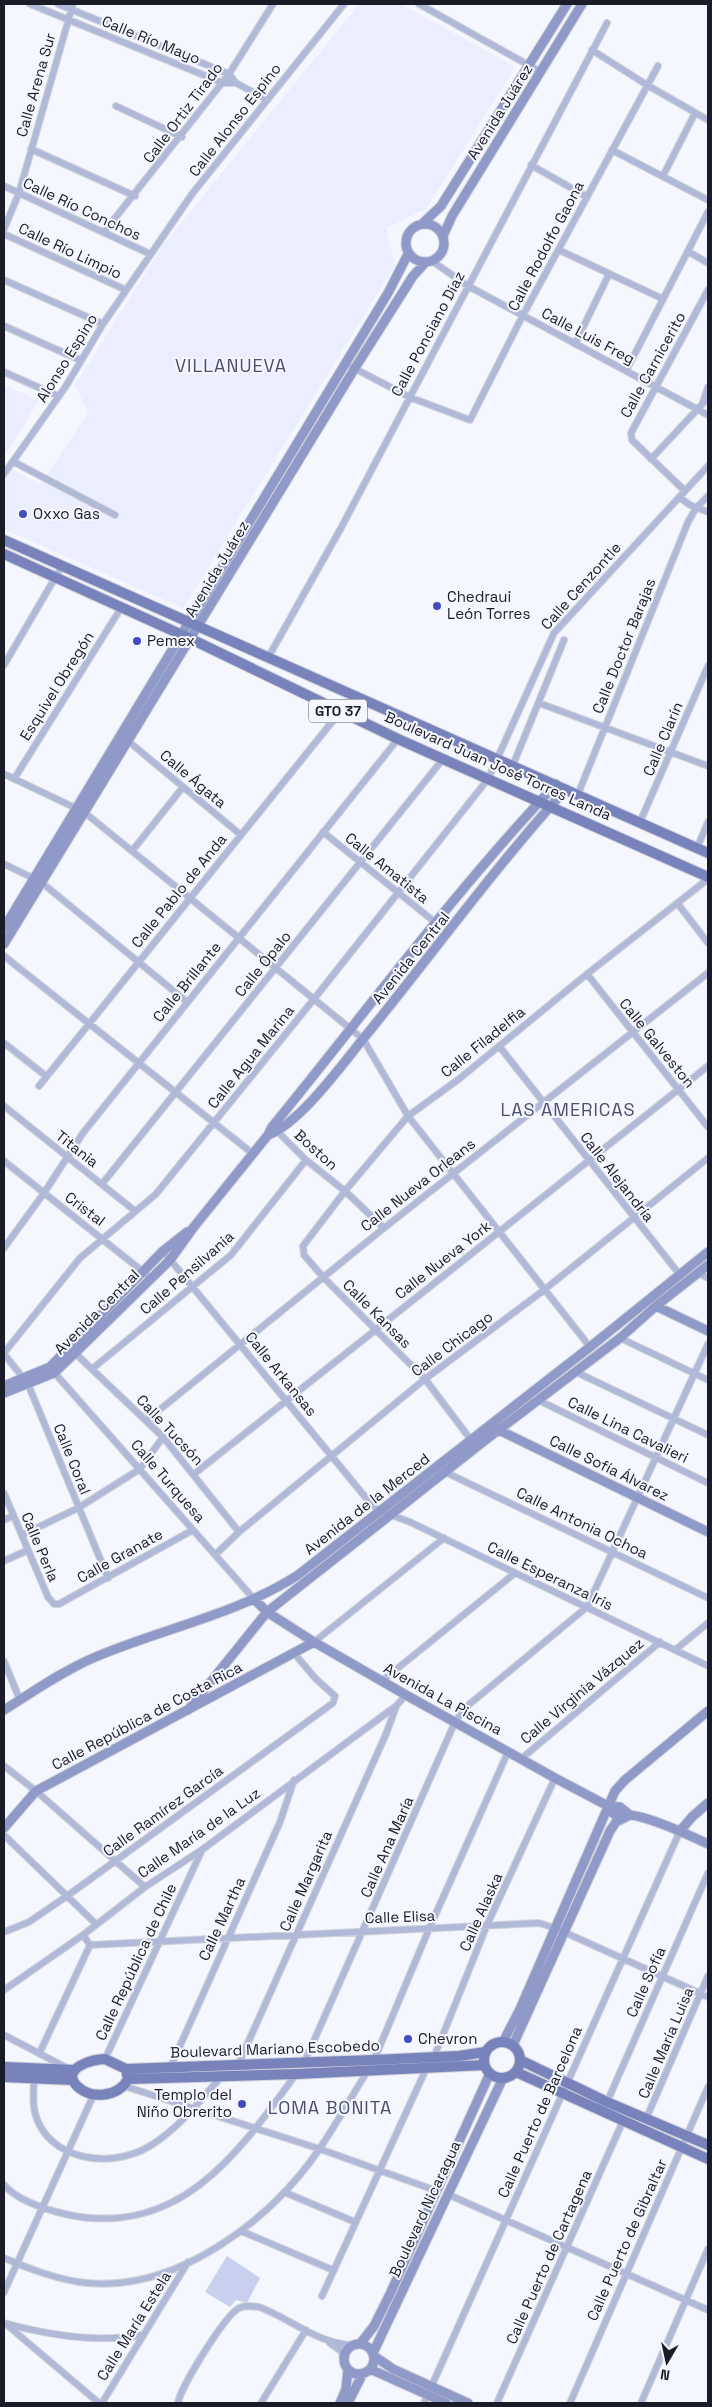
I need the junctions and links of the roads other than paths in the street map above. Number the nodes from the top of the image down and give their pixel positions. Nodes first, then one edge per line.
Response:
1 (30, 4) edge
2 (58, 4) edge
3 (274, 4) edge
4 (344, 4) edge
5 (419, 4) edge
6 (568, 4) edge
7 (582, 4) edge
8 (72, 7) edge
9 (68, 20) junction
10 (607, 23) dead end
11 (592, 50) junction
12 (530, 65) junction
13 (658, 66) dead end
14 (541, 72) junction
15 (230, 74) junction
16 (223, 82) junction
17 (236, 83) junction
18 (647, 85) junction
19 (266, 100) junction
20 (116, 106) dead end
21 (695, 113) junction
22 (708, 120) edge
23 (182, 137) junction
24 (31, 149) junction
25 (612, 150) junction
26 (531, 165) junction
27 (663, 176) junction
28 (4, 186) edge
29 (19, 193) junction
30 (135, 196) junction
31 (587, 197) junction
32 (708, 200) edge
33 (708, 212) edge
34 (422, 224) junction
35 (4, 229) edge
36 (104, 232) junction
37 (4, 234) edge
38 (443, 236) junction
39 (559, 250) junction
40 (689, 252) junction
41 (150, 254) junction
42 (408, 254) junction
43 (429, 262) junction
44 (708, 263) edge
45 (608, 274) junction
46 (4, 280) edge
47 (468, 286) junction
48 (126, 290) junction
49 (708, 290) edge
50 (663, 299) junction
51 (523, 316) junction
52 (102, 324) junction
53 (4, 326) edge
54 (575, 344) junction
55 (80, 360) junction
56 (345, 362) junction
57 (355, 368) junction
58 (626, 371) junction
59 (4, 372) edge
60 (708, 387) edge
61 (657, 388) junction
62 (58, 396) junction
63 (409, 397) junction
64 (706, 400) edge
65 (697, 409) junction
66 (708, 415) edge
67 (652, 459) junction
68 (14, 462) junction
69 (708, 466) edge
70 (4, 474) edge
71 (685, 491) junction
72 (708, 496) edge
73 (687, 503) junction
74 (708, 512) edge
75 (115, 515) dead end
76 (4, 540) edge
77 (4, 554) edge
78 (62, 566) junction
79 (55, 578) junction
80 (121, 608) junction
81 (188, 620) junction
82 (199, 625) junction
83 (181, 635) junction
84 (191, 639) junction
85 (564, 640) dead end
86 (269, 656) junction
87 (4, 665) edge
88 (708, 666) edge
89 (539, 703) junction
90 (340, 712) junction
91 (604, 727) junction
92 (398, 739) junction
93 (128, 742) junction
94 (412, 745) junction
95 (672, 752) junction
96 (443, 759) junction
97 (498, 759) junction
98 (513, 765) junction
99 (708, 766) edge
100 (4, 774) edge
101 (489, 776) junction
102 (14, 779) junction
103 (556, 784) junction
104 (183, 787) junction
105 (566, 789) junction
106 (578, 794) junction
107 (540, 800) junction
108 (550, 805) junction
109 (80, 810) junction
110 (520, 821) junction
111 (640, 822) junction
112 (708, 822) edge
113 (530, 829) junction
114 (323, 832) junction
115 (241, 835) junction
116 (697, 848) junction
117 (132, 851) junction
118 (708, 853) edge
119 (360, 862) junction
120 (4, 864) edge
121 (708, 878) edge
122 (37, 880) junction
123 (397, 894) junction
124 (189, 897) junction
125 (678, 904) junction
126 (436, 923) junction
127 (4, 928) edge
128 (239, 938) junction
129 (708, 943) edge
130 (4, 944) edge
131 (4, 956) edge
132 (137, 961) junction
133 (276, 968) junction
134 (708, 973) edge
135 (587, 974) junction
136 (314, 999) junction
137 (186, 1001) junction
138 (88, 1022) junction
139 (352, 1028) junction
140 (633, 1033) junction
141 (363, 1039) junction
142 (4, 1043) edge
143 (499, 1046) junction
144 (138, 1062) junction
145 (708, 1066) edge
146 (317, 1072) junction
147 (46, 1076) junction
148 (328, 1081) junction
149 (39, 1086) dead end
150 (678, 1090) junction
151 (176, 1093) junction
152 (543, 1103) junction
153 (4, 1106) edge
154 (408, 1116) junction
155 (214, 1122) junction
156 (708, 1127) edge
157 (273, 1131) junction
158 (252, 1153) junction
159 (67, 1156) junction
160 (708, 1158) edge
161 (306, 1160) junction
162 (589, 1160) junction
163 (4, 1161) edge
164 (454, 1174) junction
165 (102, 1184) junction
166 (345, 1191) junction
167 (44, 1193) junction
168 (135, 1211) junction
169 (632, 1217) junction
170 (193, 1228) junction
171 (384, 1228) junction
172 (500, 1232) junction
173 (102, 1238) junction
174 (4, 1248) edge
175 (163, 1251) junction
176 (302, 1252) joint
177 (708, 1252) edge
178 (170, 1260) junction
179 (708, 1265) edge
180 (698, 1273) junction
181 (148, 1275) junction
182 (680, 1275) junction
183 (323, 1277) junction
184 (708, 1278) edge
185 (193, 1286) junction
186 (544, 1290) junction
187 (656, 1306) junction
188 (374, 1330) junction
189 (708, 1331) edge
190 (620, 1338) junction
191 (239, 1344) junction
192 (708, 1344) edge
193 (590, 1347) junction
194 (75, 1353) junction
195 (4, 1354) edge
196 (92, 1369) junction
197 (52, 1370) junction
198 (576, 1372) junction
199 (695, 1374) junction
200 (425, 1379) junction
201 (26, 1380) junction
202 (708, 1380) edge
203 (4, 1386) edge
204 (4, 1394) edge
205 (287, 1400) junction
206 (538, 1400) junction
207 (675, 1419) junction
208 (147, 1420) junction
209 (498, 1430) junction
210 (708, 1435) edge
211 (163, 1437) junction
212 (471, 1440) junction
213 (330, 1456) junction
214 (658, 1458) junction
215 (140, 1469) junction
216 (445, 1472) junction
217 (194, 1474) junction
218 (708, 1483) edge
219 (4, 1493) edge
220 (638, 1498) junction
221 (78, 1508) junction
222 (385, 1513) junction
223 (14, 1516) junction
224 (4, 1520) edge
225 (193, 1530) junction
226 (239, 1532) junction
227 (708, 1532) edge
228 (22, 1535) junction
229 (444, 1538) junction
230 (28, 1550) junction
231 (612, 1552) junction
232 (216, 1554) junction
233 (4, 1561) edge
234 (515, 1573) junction
235 (108, 1578) junction
236 (708, 1598) edge
237 (254, 1599) junction
238 (59, 1604) joint
239 (587, 1607) junction
240 (267, 1612) junction
241 (708, 1623) edge
242 (314, 1642) junction
243 (660, 1642) junction
244 (675, 1650) junction
245 (293, 1652) junction
246 (4, 1661) edge
247 (708, 1666) edge
248 (382, 1681) junction
249 (406, 1695) junction
250 (20, 1700) junction
251 (396, 1706) junction
252 (4, 1710) edge
253 (188, 1710) junction
254 (708, 1712) edge
255 (455, 1722) junction
256 (508, 1752) junction
257 (520, 1759) junction
258 (4, 1766) edge
259 (555, 1778) junction
260 (295, 1779) junction
261 (36, 1790) junction
262 (708, 1803) edge
263 (608, 1806) junction
264 (630, 1815) junction
265 (4, 1828) edge
266 (680, 1831) junction
267 (4, 1835) edge
268 (708, 1844) edge
269 (202, 1848) junction
270 (116, 1860) junction
271 (708, 1873) edge
272 (145, 1887) junction
273 (67, 1896) junction
274 (96, 1924) junction
275 (487, 1926) junction
276 (555, 1928) junction
277 (429, 1929) junction
278 (4, 1932) edge
279 (364, 1932) junction
280 (564, 1932) junction
281 (295, 1934) junction
282 (83, 1935) junction
283 (226, 1939) junction
284 (160, 1941) junction
285 (90, 1945) junction
286 (622, 1958) junction
287 (662, 1975) junction
288 (708, 1976) edge
289 (4, 1990) edge
290 (700, 1993) junction
291 (708, 1997) edge
292 (4, 2035) edge
293 (508, 2043) junction
294 (40, 2052) junction
295 (485, 2052) junction
296 (434, 2057) junction
297 (105, 2060) junction
298 (374, 2060) junction
299 (520, 2060) junction
300 (304, 2063) junction
301 (238, 2064) junction
302 (4, 2067) edge
303 (427, 2067) junction
304 (170, 2068) junction
305 (487, 2069) junction
306 (368, 2070) junction
307 (516, 2072) junction
308 (73, 2073) junction
309 (296, 2074) junction
310 (4, 2077) edge
311 (221, 2077) junction
312 (34, 2078) junction
313 (126, 2078) junction
314 (503, 2078) junction
315 (566, 2082) junction
316 (708, 2087) edge
317 (562, 2093) junction
318 (94, 2094) junction
319 (607, 2102) junction
320 (194, 2109) junction
321 (646, 2119) junction
322 (623, 2121) junction
323 (256, 2129) junction
324 (686, 2136) junction
325 (708, 2145) edge
326 (682, 2147) junction
327 (320, 2149) junction
328 (67, 2151) junction
329 (708, 2160) edge
330 (380, 2170) junction
331 (4, 2185) edge
332 (436, 2191) junction
333 (284, 2192) junction
334 (447, 2194) junction
335 (42, 2206) junction
336 (505, 2220) junction
337 (355, 2222) junction
338 (242, 2231) junction
339 (566, 2247) junction
340 (708, 2249) edge
341 (4, 2258) edge
342 (188, 2262) junction
343 (17, 2264) junction
344 (333, 2270) junction
345 (625, 2274) junction
346 (4, 2292) edge
347 (322, 2296) dead end
348 (686, 2300) junction
349 (708, 2310) edge
350 (4, 2323) edge
351 (306, 2330) junction
352 (142, 2335) junction
353 (321, 2337) junction
354 (357, 2344) junction
355 (373, 2354) junction
356 (346, 2365) junction
357 (367, 2371) junction
358 (428, 2395) edge
359 (100, 2403) edge
360 (178, 2403) edge
361 (261, 2403) edge
362 (340, 2403) edge
363 (348, 2403) edge
364 (446, 2403) edge
365 (468, 2403) edge
366 (498, 2403) edge
367 (570, 2403) edge
368 (641, 2403) edge

1 - 9 street, Calle Río Mayo
2 - 8 street, Calle Río Mayo
3 - 15 street, Calle Ortiz Tirado
4 - 19 street, Calle Alonso Espino
5 - 12 street
6 - 12 street, Avenida Juárez
7 - 14 street, Avenida Juárez
8 - 9 street, Calle Arena Sur
8 - 15 street, Calle Río Mayo
9 - 16 street, Calle Río Mayo
9 - 24 street, Calle Arena Sur
10 - 11 street, Calle Ponciano Díaz
11 - 18 street
11 - 26 street, Calle Ponciano Díaz
12 - 14 street
12 - 34 street, Avenida Juárez
13 - 18 street, Calle Rodolfo Gaona
14 - 38 street, Avenida Juárez
15 - 16 street, Calle Ortiz Tirado
15 - 17 street, Calle Río Mayo
16 - 17 street, Calle Río Mayo
16 - 23 street, Calle Ortiz Tirado
17 - 19 street, Calle Río Mayo
18 - 21 street
18 - 25 street, Calle Rodolfo Gaona
19 - 41 street, Calle Alonso Espino
20 - 23 street
21 - 22 street
21 - 27 street
23 - 30 street, Calle Ortiz Tirado
24 - 29 street, Calle Arena Sur
24 - 30 street
25 - 27 street
25 - 31 street, Calle Rodolfo Gaona
26 - 31 street
26 - 47 street, Calle Ponciano Díaz
27 - 32 street
28 - 29 street, Calle Río Conchos
29 - 35 street, Calle Arena Sur
29 - 36 street, Calle Río Conchos
30 - 36 street, Calle Ortiz Tirado
31 - 39 street, Calle Rodolfo Gaona
33 - 40 street
34 - 38 street
34 - 42 street
36 - 41 street, Calle Río Conchos
37 - 48 street, Calle Río Limpio
38 - 43 street
39 - 45 street
39 - 51 street, Calle Rodolfo Gaona
40 - 44 street
40 - 50 street
41 - 48 street, Alonso Espino
42 - 43 street
42 - 56 street, Avenida Juárez
43 - 47 street, Calle Luis Freg
43 - 57 street, Avenida Juárez
45 - 50 street
45 - 54 street
46 - 52 street
47 - 51 street, Calle Luis Freg
47 - 63 street, Calle Ponciano Díaz
48 - 52 street, Alonso Espino
49 - 61 street, Calle Carnicerito
50 - 58 street
51 - 54 street, Calle Luis Freg
51 - 63 street, Calle Rodolfo Gaona
52 - 55 street, Alonso Espino
53 - 55 street
54 - 58 street, Calle Luis Freg
55 - 62 street, Alonso Espino
56 - 57 street
56 - 81 street, Avenida Juárez
57 - 63 street
57 - 82 street, Avenida Juárez
58 - 61 street, Calle Luis Freg
59 - 62 street
60 - 64 street
61 - 65 street, Calle Luis Freg
61 - 67 street, Calle Carnicerito
62 - 68 street, Alonso Espino
63 - 86 street, Calle Ponciano Díaz
64 - 65 street
65 - 66 street, Calle Luis Freg
65 - 67 street
67 - 71 street, Calle Carnicerito
68 - 70 street, Alonso Espino
68 - 75 street
69 - 71 street
71 - 73 street
72 - 73 street
73 - 74 street
73 - 91 street, Calle Doctor Barajas
73 - 97 street, Calle Cenzontle
76 - 78 main road, Boulevard Juan José Torres Landa / GTO 37
77 - 79 main road, Boulevard Juan José Torres Landa / GTO 37
78 - 79 street
78 - 81 main road, Boulevard Juan José Torres Landa / GTO 37
79 - 80 main road, Boulevard Juan José Torres Landa / GTO 37
79 - 87 street
80 - 83 main road, Boulevard Juan José Torres Landa / GTO 37
80 - 102 street, Esquivel Obregón
81 - 82 main road, Boulevard Juan José Torres Landa / GTO 37
81 - 83 street, Avenida Juárez
82 - 84 street, Avenida Juárez
82 - 86 main road, Boulevard Juan José Torres Landa / GTO 37
83 - 84 main road, Boulevard Juan José Torres Landa / GTO 37
83 - 109 street, Avenida Juárez
84 - 90 main road, Boulevard Juan José Torres Landa / GTO 37
84 - 93 street, Avenida Juárez
85 - 89 street, Calle Cenzontle
86 - 97 main road, Boulevard Juan José Torres Landa / GTO 37
88 - 95 street, Calle Clarín
89 - 91 street
89 - 98 street, Calle Cenzontle
90 - 92 main road, Boulevard Juan José Torres Landa / GTO 37
90 - 115 street, Calle Pablo de Anda
91 - 95 street
91 - 106 street, Calle Doctor Barajas
92 - 94 main road, Boulevard Juan José Torres Landa / GTO 37
92 - 114 street, Calle Brillante
93 - 104 street, Calle Ágata
93 - 109 street, Avenida Juárez
94 - 96 main road, Boulevard Juan José Torres Landa / GTO 37
94 - 101 main road
95 - 99 street
95 - 111 street, Calle Clarín
96 - 101 main road, Boulevard Juan José Torres Landa / GTO 37
96 - 119 street, Calle Ópalo
97 - 98 main road, Boulevard Juan José Torres Landa / GTO 37
97 - 101 street, Calle Agua Marina
98 - 103 main road, Boulevard Juan José Torres Landa / GTO 37
100 - 102 street
101 - 107 main road, Boulevard Juan José Torres Landa / GTO 37
101 - 123 street, Calle Agua Marina
102 - 109 street
103 - 105 main road, Boulevard Juan José Torres Landa / GTO 37
103 - 107 street, Avenida Central
104 - 115 street, Calle Ágata
104 - 117 street
105 - 106 main road, Boulevard Juan José Torres Landa / GTO 37
105 - 108 street, Avenida Central
106 - 111 main road, Boulevard Juan José Torres Landa / GTO 37
107 - 108 main road, Boulevard Juan José Torres Landa / GTO 37
107 - 110 street, Avenida Central
108 - 113 street, Avenida Central
108 - 121 main road, Boulevard Juan José Torres Landa / GTO 37
109 - 117 street
109 - 122 street, Avenida Juárez
110 - 113 street
110 - 126 street, Avenida Central
111 - 116 main road, Boulevard Juan José Torres Landa / GTO 37
112 - 116 street
113 - 141 street, Avenida Central
114 - 119 street, Calle Amatista
114 - 128 street, Calle Brillante
115 - 124 street, Calle Pablo de Anda
116 - 118 main road, Boulevard Juan José Torres Landa / GTO 37
117 - 124 street
119 - 123 street, Calle Amatista
119 - 133 street, Calle Ópalo
120 - 122 street
121 - 125 street, Calle Filadelfia
122 - 127 street, Avenida Juárez
122 - 130 street, Avenida Juárez
122 - 132 street
123 - 126 street, Calle Amatista
123 - 136 street, Calle Agua Marina
124 - 128 street
124 - 132 street, Calle Pablo de Anda
125 - 129 street
125 - 135 street, Calle Filadelfia
126 - 139 street, Avenida Central
128 - 133 street
128 - 137 street, Calle Brillante
131 - 138 street
132 - 137 street
132 - 138 street, Calle Pablo de Anda
133 - 136 street
133 - 151 street, Calle Ópalo
134 - 140 street, Calle Nueva Orleans
135 - 140 street, Calle Galveston
135 - 143 street, Calle Filadelfia
136 - 139 street
136 - 155 street, Calle Agua Marina
137 - 144 street, Calle Brillante
138 - 144 street
138 - 147 street, Calle Pablo de Anda
139 - 141 street
139 - 146 street, Avenida Central
140 - 150 street, Calle Galveston
140 - 152 street, Calle Nueva Orleans
141 - 148 street, Avenida Central
141 - 154 street
142 - 147 street
143 - 152 street, Calle Alejandría
143 - 154 street, Calle Filadelfia
144 - 151 street
144 - 159 street, Calle Brillante
145 - 150 street, Calle Nueva York
146 - 148 street
146 - 157 street, Avenida Central
147 - 149 street, Calle Pablo de Anda
148 - 157 street, Avenida Central
150 - 156 street, Calle Galveston
150 - 162 street, Calle Nueva York
151 - 155 street
151 - 165 street, Calle Ópalo
152 - 162 street, Calle Alejandría
152 - 164 street, Calle Nueva Orleans
153 - 159 street, Titania
154 - 164 street
154 - 166 street, Calle Filadelfia
155 - 158 street
155 - 168 street, Calle Agua Marina
157 - 158 street, Avenida Central
157 - 161 street, Boston
158 - 170 street, Avenida Central
159 - 165 street, Titania
159 - 167 street, Calle Brillante
160 - 169 street, Calle Chicago
161 - 166 street, Boston
161 - 185 street, Calle Pensilvania
162 - 169 street, Calle Alejandría
162 - 172 street, Calle Nueva York
163 - 167 street, Cristal
164 - 171 street, Calle Nueva Orleans
164 - 172 street
165 - 168 street, Titania
166 - 171 street, Boston
166 - 176 street, Calle Filadelfia
167 - 173 street, Cristal
167 - 174 street, Calle Brillante
168 - 173 street, Calle Agua Marina
169 - 182 street, Calle Alejandría
169 - 186 street, Calle Chicago
170 - 175 street, Avenida Central
170 - 178 street, Avenida Central
171 - 183 street, Calle Nueva Orleans
172 - 186 street
172 - 188 street, Calle Nueva York
173 - 181 street, Cristal
173 - 195 street, Calle Agua Marina
175 - 178 street, Calle Arkansas
175 - 181 street, Avenida Central
176 - 183 street, Calle Kansas
177 - 182 street, Avenida de la Merced
178 - 181 street, Avenida Central
178 - 185 street, Calle Arkansas
179 - 180 street, Avenida de la Merced
180 - 184 street
180 - 187 street, Avenida de la Merced
181 - 194 street, Avenida Central
181 - 197 street, Avenida Central
182 - 193 street, Avenida de la Merced
183 - 188 street, Calle Kansas
183 - 191 street, Calle Nueva Orleans
185 - 191 street, Calle Arkansas
185 - 196 street, Calle Pensilvania
186 - 193 street
186 - 200 street, Calle Chicago
187 - 189 street
187 - 190 street, Avenida de la Merced
188 - 200 street, Calle Kansas
188 - 205 street, Calle Nueva York
190 - 198 street, Avenida de la Merced
190 - 199 street
191 - 205 street, Calle Arkansas
191 - 208 street, Calle Nueva Orleans
192 - 199 street
193 - 212 street, Avenida de la Merced
194 - 196 street, Calle Tucsón
194 - 197 street, Avenida Central
195 - 201 street, Calle Coral
196 - 208 street, Calle Tucsón
197 - 201 street, Avenida Central
197 - 215 street, Calle Turquesa
198 - 206 street, Avenida de la Merced
198 - 207 street
199 - 202 street
199 - 207 street
200 - 212 street, Calle Kansas
200 - 213 street, Calle Chicago
201 - 203 street, Avenida Central
201 - 204 street, Avenida Central
201 - 221 street, Calle Coral
205 - 213 street, Calle Arkansas
205 - 217 street, Calle Nueva York
206 - 209 street, Avenida de la Merced
206 - 214 street, Calle Lina Cavalieri
207 - 210 street
207 - 214 street
208 - 211 street, Calle Tucsón
209 - 216 street, Avenida de la Merced
209 - 220 street, Calle Sofía Álvarez
211 - 215 street
211 - 217 street, Calle Tucsón
212 - 222 street, Avenida de la Merced
213 - 222 street, Calle Arkansas
213 - 226 street, Calle Chicago
214 - 218 street, Calle Lina Cavalieri
214 - 220 street
215 - 221 street
215 - 225 street, Calle Turquesa
216 - 222 street, Avenida de la Merced
216 - 231 street, Calle Antonia Ochoa
217 - 226 street, Calle Tucsón
219 - 223 street, Calle Perla
220 - 227 street, Calle Sofía Álvarez
220 - 231 street
221 - 228 street
221 - 235 street, Calle Coral
222 - 229 street, Calle Esperanza Iris
222 - 237 street, Avenida de la Merced
222 - 240 street, Avenida de la Merced
223 - 224 street
223 - 228 street, Calle Perla
225 - 232 street, Calle Turquesa
225 - 235 street, Calle Granate
226 - 232 street, Calle Chicago
228 - 230 street, Calle Perla
229 - 234 street, Calle Esperanza Iris
229 - 242 street
230 - 233 street
230 - 238 street, Calle Perla
231 - 236 street, Calle Antonia Ochoa
231 - 239 street
232 - 237 street, Calle Turquesa
234 - 239 street, Calle Esperanza Iris
234 - 248 street
235 - 238 street, Calle Granate
237 - 240 street, Calle Turquesa
237 - 250 street, Avenida de la Merced
239 - 243 street, Calle Esperanza Iris
239 - 255 street, Calle Ana María
240 - 242 street, Avenida La Piscina
240 - 253 street, Avenida de la Merced
241 - 244 street
242 - 245 street, Calle República de Costa Rica
242 - 248 street, Avenida La Piscina
243 - 244 street, Calle Esperanza Iris
243 - 257 street, Calle Virginia Vázquez
244 - 247 street, Calle Esperanza Iris
245 - 253 street, Calle República de Costa Rica
245 - 270 street, Calle Ramírez García
246 - 250 street
248 - 249 street, Avenida La Piscina
249 - 251 street, Calle María de la Luz
249 - 255 street, Avenida La Piscina
250 - 252 street, Avenida de la Merced
251 - 260 street, Calle María de la Luz
251 - 281 street, Calle Margarita
253 - 261 street, Calle República de Costa Rica
254 - 263 street
255 - 256 street, Avenida La Piscina
255 - 279 street, Calle Ana María
256 - 257 street, Avenida La Piscina
256 - 277 street
257 - 259 street, Avenida La Piscina
258 - 261 street
259 - 263 street, Avenida La Piscina
259 - 275 street, Calle Alaska
260 - 269 street, Calle María de la Luz
260 - 283 street, Calle Martha
261 - 265 street, Calle República de Costa Rica
261 - 270 street
262 - 266 street
263 - 264 street, Avenida La Piscina
263 - 276 street
264 - 266 street, Avenida La Piscina
264 - 280 street
266 - 268 street, Avenida La Piscina
266 - 286 street, Calle Puerto de Barcelona
267 - 273 street
269 - 272 street, Calle María de la Luz
269 - 284 street, Calle República de Chile
270 - 272 street
270 - 273 street, Calle Ramírez García
271 - 287 street, Calle Sofía
272 - 274 street, Calle María de la Luz
273 - 274 street
273 - 278 street, Calle Ramírez García
274 - 282 street, Calle María de la Luz
275 - 276 street, Calle Elisa
275 - 277 street, Calle Elisa
275 - 296 street, Calle Alaska
276 - 280 street, Calle Elisa
276 - 293 street
277 - 279 street, Calle Elisa
277 - 298 street
279 - 281 street, Calle Elisa
279 - 300 street, Calle Ana María
280 - 286 street, Calle Elisa
280 - 293 street
281 - 283 street, Calle Elisa
281 - 301 street, Calle Margarita
282 - 285 street
282 - 289 street, Calle María de la Luz
283 - 284 street, Calle Elisa
283 - 304 street, Calle Martha
284 - 285 street, Calle Elisa
284 - 297 street, Calle República de Chile
285 - 294 street
286 - 287 street, Calle Elisa
286 - 315 street, Calle Puerto de Barcelona
287 - 290 street, Calle Elisa
287 - 319 street, Calle Sofía
288 - 290 street, Calle María Luisa
290 - 291 street, Calle Elisa
290 - 321 street, Calle María Luisa
292 - 294 street
293 - 295 main road
293 - 299 main road
294 - 308 street
295 - 296 main road, Boulevard Mariano Escobedo
295 - 305 main road
296 - 298 main road, Boulevard Mariano Escobedo
297 - 308 main road
297 - 313 main road
298 - 300 main road, Boulevard Mariano Escobedo
299 - 307 main road
299 - 315 main road
300 - 301 main road, Boulevard Mariano Escobedo
301 - 304 main road, Boulevard Mariano Escobedo
302 - 308 main road
303 - 305 main road, Boulevard Mariano Escobedo
303 - 306 main road, Boulevard Mariano Escobedo
303 - 330 street
304 - 313 main road, Boulevard Mariano Escobedo
305 - 314 main road
305 - 332 street, Boulevard Nicaragua
306 - 309 main road, Boulevard Mariano Escobedo
306 - 327 street
307 - 314 main road
307 - 317 main road
308 - 312 main road
308 - 318 main road
309 - 311 main road, Boulevard Mariano Escobedo
309 - 323 street
310 - 312 main road
311 - 313 main road, Boulevard Mariano Escobedo
311 - 320 street
312 - 328 street
313 - 318 main road
313 - 320 street
314 - 334 street, Boulevard Nicaragua
315 - 317 street, Calle Puerto de Barcelona
315 - 319 main road
316 - 324 street, Calle Puerto de Gibraltar
317 - 322 main road
317 - 336 street, Calle Puerto de Barcelona
318 - 328 street
319 - 321 main road
320 - 323 street
320 - 328 street
321 - 324 main road
322 - 326 main road
322 - 339 street, Calle Puerto de Cartagena
323 - 327 street
323 - 335 street
324 - 325 main road
324 - 326 street, Calle Puerto de Gibraltar
326 - 329 main road
326 - 345 street, Calle Puerto de Gibraltar
327 - 330 street
327 - 333 street
328 - 335 street
330 - 332 street
330 - 337 street
331 - 335 street
332 - 354 street, Boulevard Nicaragua
333 - 337 street
333 - 338 street
334 - 336 street
334 - 355 street, Boulevard Nicaragua
335 - 343 street
336 - 339 street
336 - 358 street, Calle Puerto de Barcelona
337 - 344 street
338 - 342 street
338 - 344 street
339 - 345 street
339 - 366 street, Calle Puerto de Cartagena
340 - 348 street
341 - 343 street
342 - 343 street
342 - 352 street, Calle María Estela
343 - 346 street
344 - 347 street
345 - 348 street
345 - 367 street, Calle Puerto de Gibraltar
348 - 349 street
348 - 368 street
350 - 352 street
350 - 359 street
351 - 353 street
351 - 360 street
351 - 361 street
352 - 359 street, Calle María Estela
353 - 354 street
353 - 356 street
354 - 355 street
354 - 356 street
355 - 357 street
355 - 358 street
356 - 357 street
356 - 362 street
357 - 358 street
357 - 363 street
358 - 364 street
358 - 365 street

